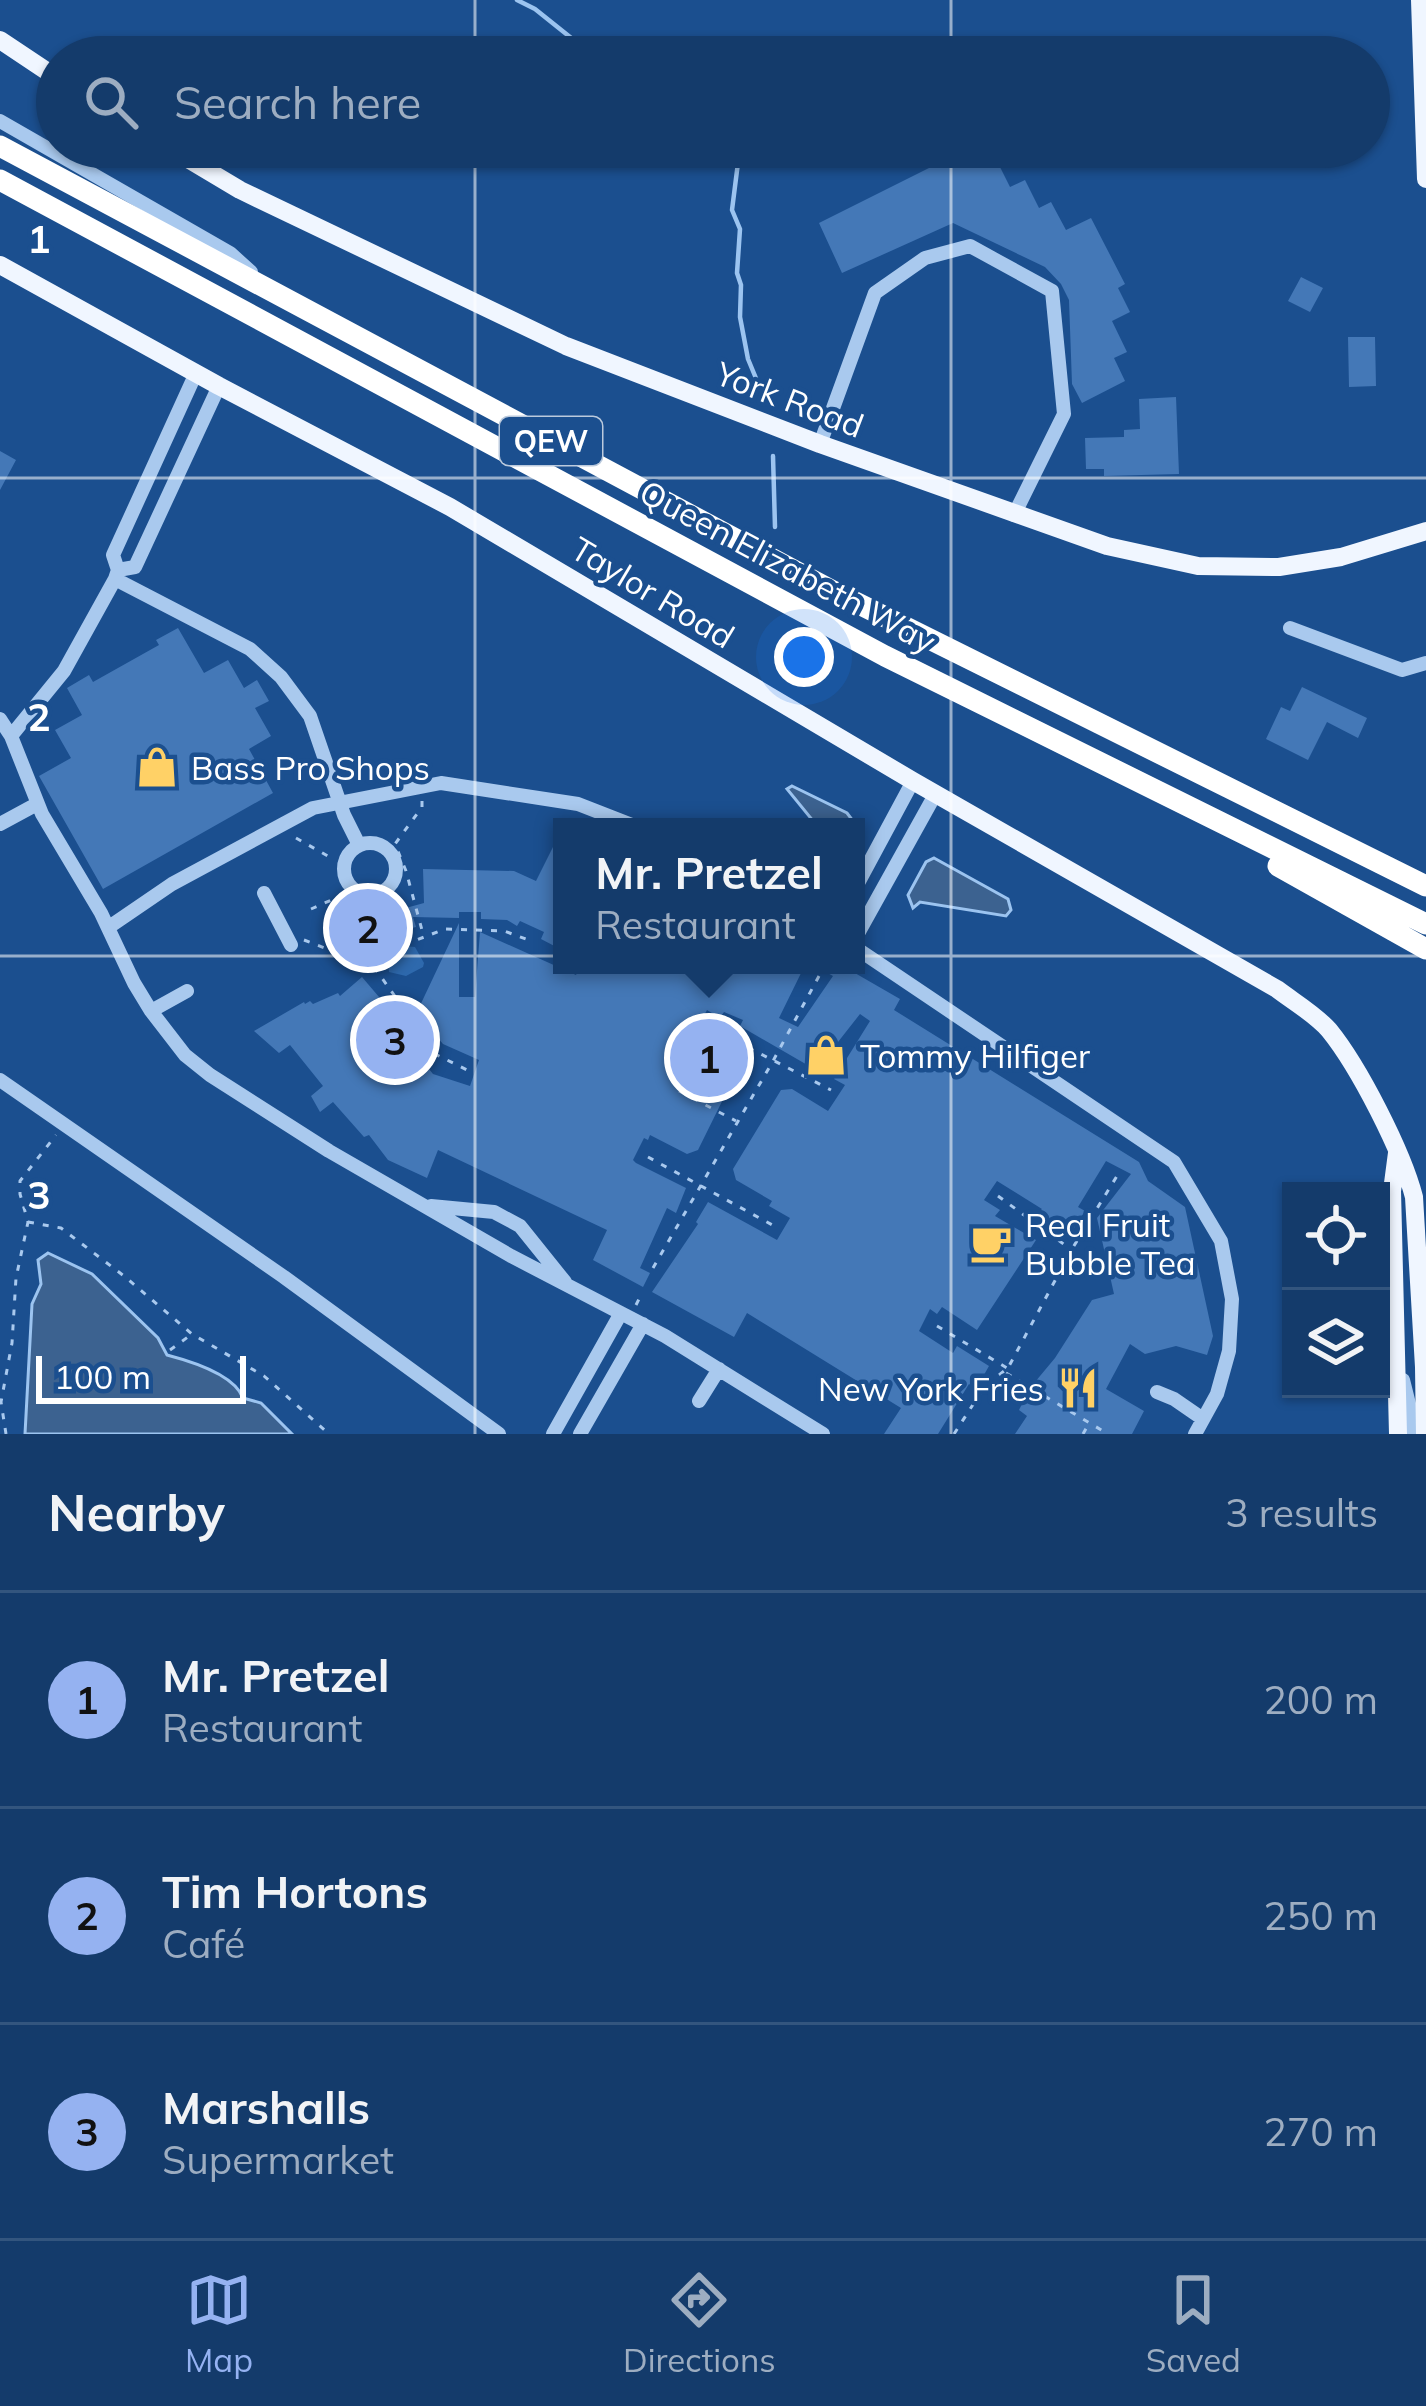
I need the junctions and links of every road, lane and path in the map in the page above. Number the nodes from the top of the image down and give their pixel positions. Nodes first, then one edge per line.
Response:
1 (1420, 0) edge
2 (0, 40) edge
3 (36, 64) edge
4 (0, 121) edge
5 (36, 142) edge
6 (0, 146) edge
7 (36, 165) edge
8 (41, 168) edge
9 (82, 168) edge
10 (203, 168) edge
11 (1426, 179) edge
12 (0, 180) edge
13 (0, 265) edge
14 (272, 292) junction
15 (196, 373) junction
16 (219, 386) junction
17 (820, 443) junction
18 (1014, 515) junction
19 (1426, 532) edge
20 (116, 575) junction
21 (1290, 628) dead end
22 (1426, 663) edge
23 (0, 719) edge
24 (1106, 729) junction
25 (11, 736) junction
26 (1064, 745) junction
27 (913, 781) junction
28 (423, 787) junction
29 (936, 794) junction
30 (341, 803) junction
31 (38, 804) junction
32 (611, 818) edge
33 (0, 824) edge
34 (296, 838) dead end
35 (359, 845) junction
36 (333, 859) dead end
37 (865, 870) edge
38 (1426, 871) edge
39 (401, 872) junction
40 (1426, 886) edge
41 (354, 890) junction
42 (264, 893) dead end
43 (311, 909) dead end
44 (865, 921) edge
45 (1426, 924) edge
46 (109, 927) junction
47 (424, 937) junction
48 (294, 941) joint
49 (534, 942) dead end
50 (1426, 950) edge
51 (865, 954) edge
52 (360, 962) junction
53 (819, 976) dead end
54 (187, 991) dead end
55 (151, 1011) junction
56 (708, 1028) dead end
57 (773, 1061) junction
58 (467, 1070) dead end
59 (0, 1080) edge
60 (831, 1090) dead end
61 (679, 1091) dead end
62 (738, 1122) junction
63 (64, 1124) junction
64 (1396, 1153) junction
65 (648, 1157) dead end
66 (1117, 1176) dead end
67 (700, 1186) junction
68 (998, 1196) dead end
69 (422, 1205) junction
70 (28, 1222) junction
71 (776, 1227) dead end
72 (1072, 1249) junction
73 (653, 1268) dead end
74 (1423, 1278) edge
75 (568, 1286) junction
76 (621, 1312) junction
77 (643, 1324) junction
78 (937, 1326) dead end
79 (192, 1334) junction
80 (170, 1350) dead end
81 (1396, 1352) junction
82 (719, 1369) junction
83 (1006, 1370) junction
84 (1156, 1392) dead end
85 (699, 1400) dead end
86 (1089, 1423) junction
87 (1198, 1430) edge
88 (6, 1434) edge
89 (329, 1434) edge
90 (499, 1434) edge
91 (553, 1434) edge
92 (580, 1434) edge
93 (823, 1434) edge
94 (954, 1434) edge
95 (1083, 1434) edge
96 (1108, 1434) edge
97 (1398, 1434) edge
98 (1412, 1434) edge
99 (1426, 1434) edge

1 - 11 main road
2 - 3 main road
4 - 5 street
6 - 7 highway, Queen Elizabeth Way / QEW
8 - 14 highway, Queen Elizabeth Way / QEW
9 - 14 street
10 - 17 main road, York Road
12 - 26 highway, Queen Elizabeth Way / QEW
13 - 15 main road, Taylor Road
14 - 24 highway, Queen Elizabeth Way / QEW
15 - 16 main road, Taylor Road
15 - 20 street
16 - 20 street
16 - 27 main road, Taylor Road
17 - 18 main road, York Road
17 - 18 street
18 - 19 main road, York Road
20 - 25 street
20 - 30 street
21 - 22 street
23 - 25 street
24 - 38 highway
24 - 40 highway, Queen Elizabeth Way / QEW
25 - 31 street
26 - 45 highway, Queen Elizabeth Way / QEW
26 - 50 highway
27 - 29 main road, Taylor Road
27 - 37 street
28 - 30 street
28 - 32 street
28 - 39 path
29 - 44 street
29 - 64 main road, Taylor Road
30 - 35 street
30 - 46 street
31 - 33 street
31 - 46 street
34 - 36 path
35 - 39 street
35 - 41 street
39 - 41 street
39 - 47 path
41 - 43 path
42 - 48 street
46 - 55 street
47 - 49 path
47 - 52 path
48 - 52 path
51 - 87 street
52 - 58 path
53 - 57 path
54 - 55 street
55 - 69 street
56 - 57 path
57 - 60 path
57 - 62 path
59 - 63 street
61 - 62 path
62 - 67 path
63 - 70 path
63 - 90 street
64 - 74 main road, Taylor Road
64 - 81 main road, Taylor Road
65 - 67 path
66 - 72 path
67 - 71 path
67 - 73 path
68 - 72 path
69 - 75 street
69 - 75 street
70 - 79 path
70 - 88 path
72 - 83 path
74 - 99 main road, Taylor Road
75 - 76 street
76 - 77 street
76 - 91 street
77 - 82 street
77 - 92 street
78 - 83 path
79 - 80 path
79 - 89 path
81 - 97 main road, Taylor Road
81 - 98 street
82 - 85 street
82 - 93 street
83 - 86 path
83 - 94 path
84 - 87 street
86 - 95 path
86 - 96 path

